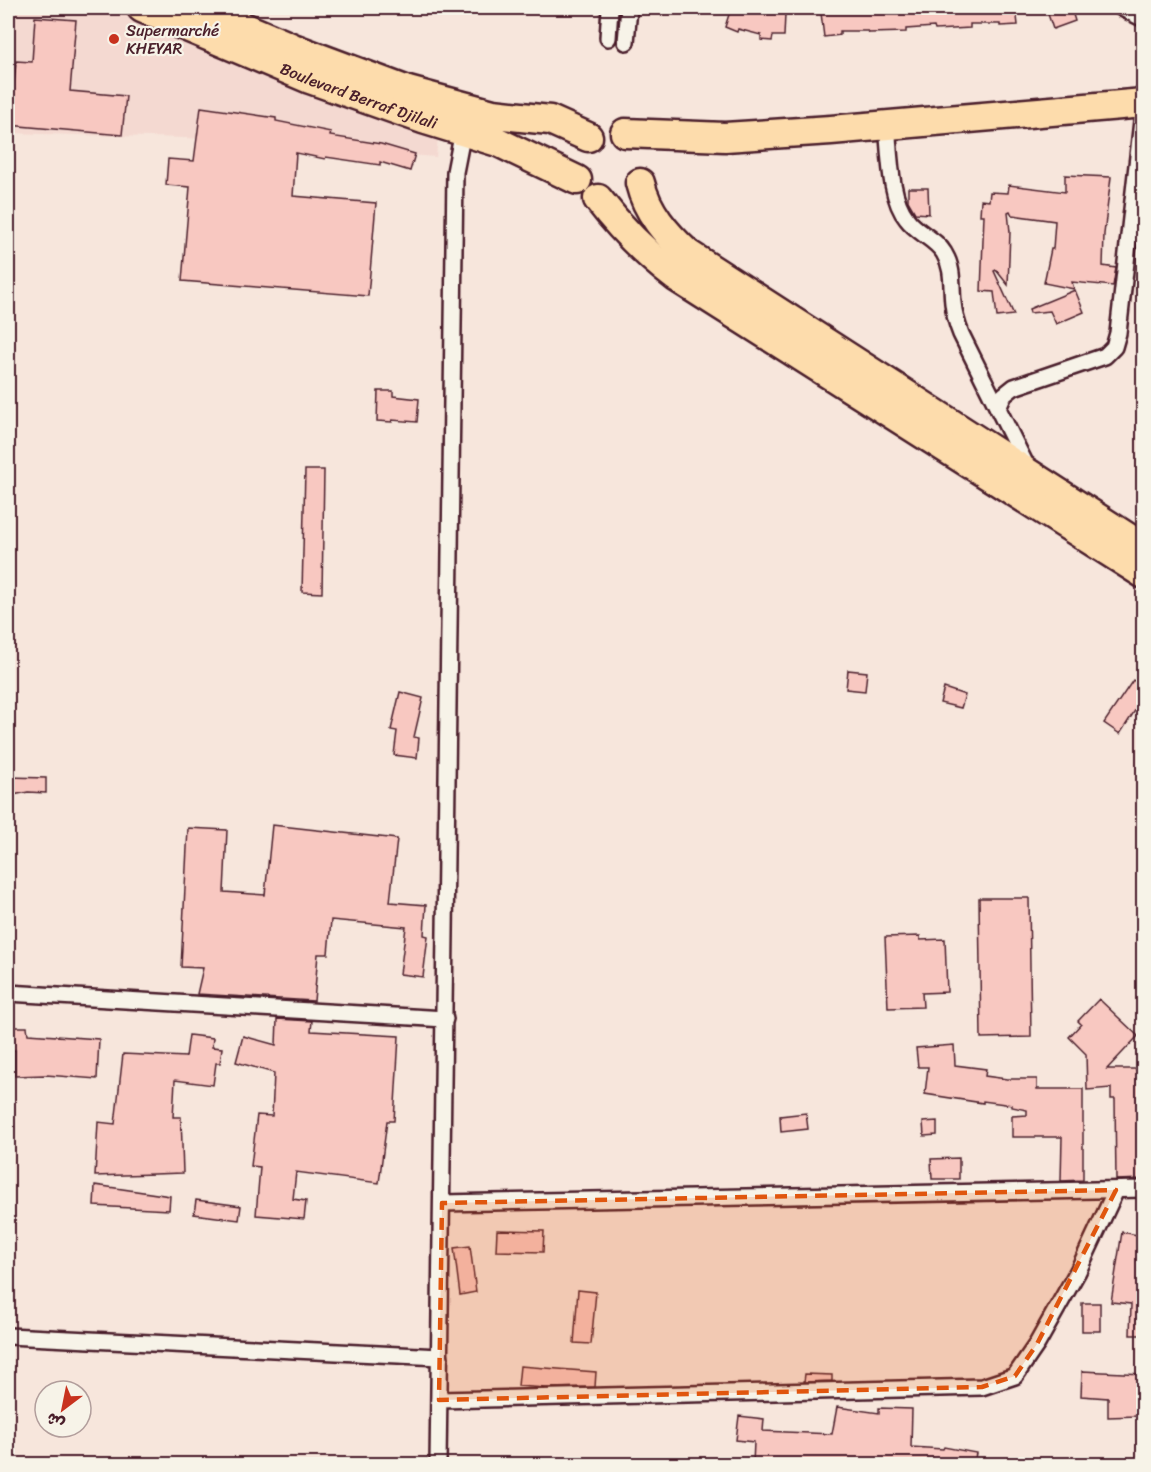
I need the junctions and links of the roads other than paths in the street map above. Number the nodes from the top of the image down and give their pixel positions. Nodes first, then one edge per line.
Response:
1 (142, 8) edge
2 (199, 8) edge
3 (610, 8) edge
4 (628, 8) edge
5 (1122, 8) edge
6 (1143, 19) edge
7 (608, 38) dead end
8 (626, 42) dead end
9 (1143, 103) edge
10 (887, 125) junction
11 (463, 130) junction
12 (625, 133) junction
13 (588, 137) junction
14 (577, 180) junction
15 (640, 183) junction
16 (598, 199) junction
17 (998, 408) junction
18 (1032, 477) junction
19 (1143, 548) edge
20 (1143, 574) edge
21 (8, 993) edge
22 (445, 1019) junction
23 (1143, 1189) edge
24 (1116, 1190) junction
25 (442, 1203) junction
26 (8, 1336) edge
27 (440, 1357) junction
28 (439, 1400) junction
29 (438, 1464) edge

1 - 11 highway, Boulevard Berraf Djilali
2 - 13 highway, Boulevard Berraf Djilali
3 - 7 street
4 - 8 street
5 - 6 street
9 - 10 highway
9 - 17 street
10 - 12 highway
10 - 17 street
11 - 14 highway, Boulevard Berraf Djilali
11 - 22 street
12 - 13 highway
12 - 15 highway
13 - 14 highway
14 - 16 highway
15 - 16 highway
15 - 18 highway
16 - 20 highway
17 - 18 street
18 - 19 highway
21 - 22 street
22 - 25 street
23 - 24 street
24 - 25 street
24 - 28 street
25 - 27 street
26 - 27 street
27 - 28 street
28 - 29 street

